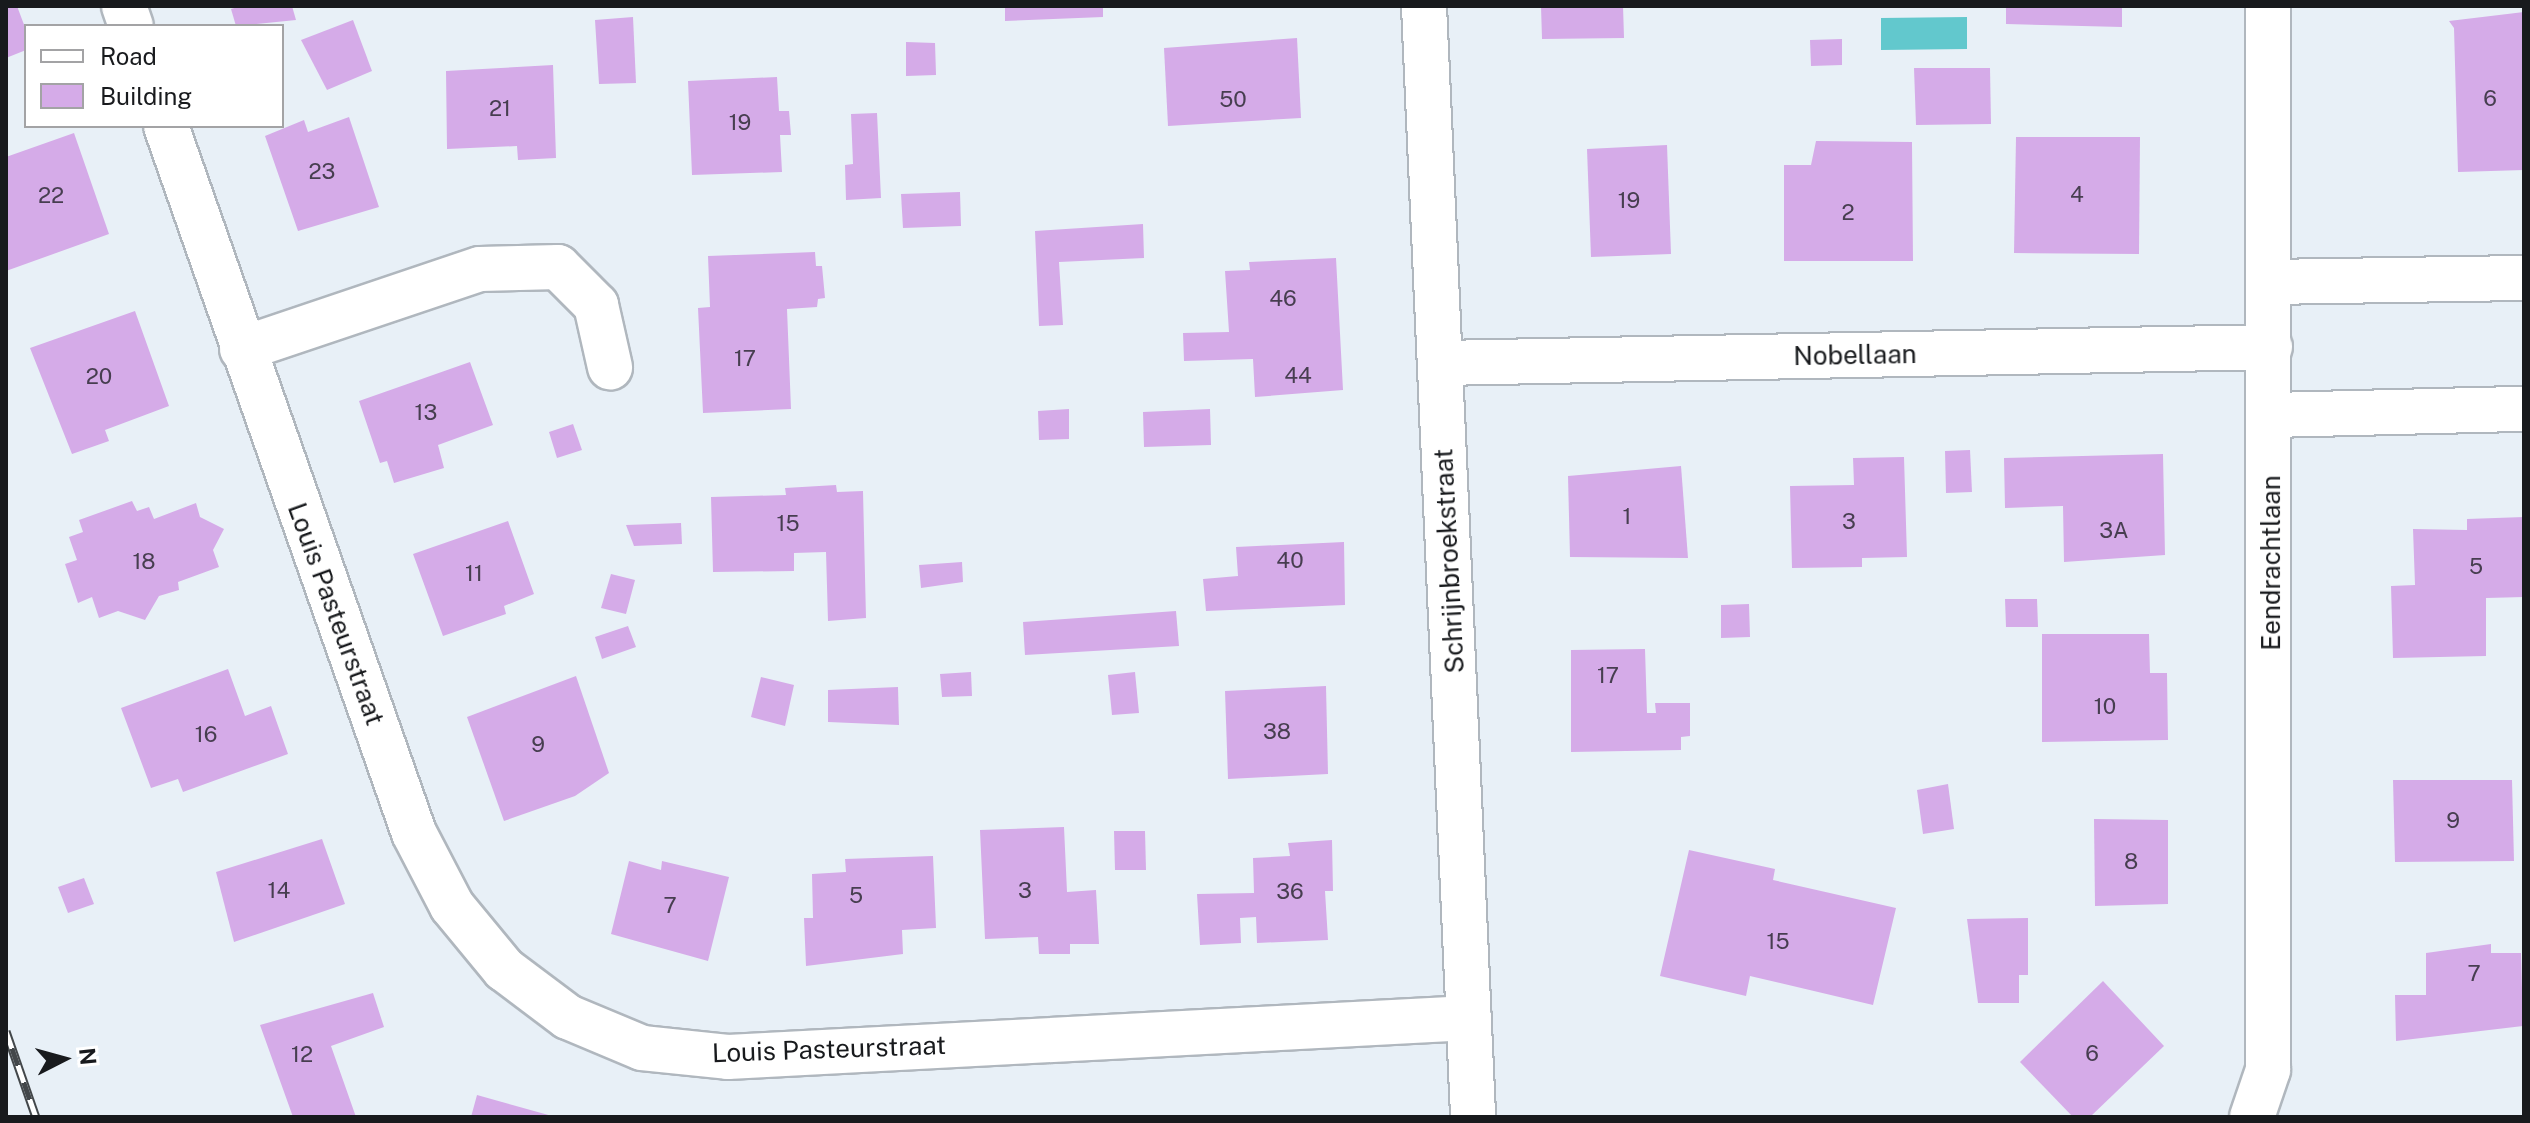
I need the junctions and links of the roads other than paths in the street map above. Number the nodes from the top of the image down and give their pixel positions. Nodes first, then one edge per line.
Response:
1 (1424, 6) edge
2 (2268, 6) edge
3 (167, 128) edge
4 (2524, 278) edge
5 (2268, 282) junction
6 (2270, 347) junction
7 (242, 349) junction
8 (1440, 363) junction
9 (610, 367) dead end
10 (2524, 409) edge
11 (2272, 415) junction
12 (1469, 1018) junction
13 (1473, 1117) edge
14 (2252, 1117) edge

1 - 8 street, Schrijnbroekstraat
2 - 5 street, Eendrachtlaan
3 - 7 street, Louis Pasteurstraat
4 - 5 street
5 - 6 street, Eendrachtlaan
6 - 8 street, Nobellaan
6 - 11 street, Eendrachtlaan
7 - 9 street
7 - 12 street, Louis Pasteurstraat
8 - 12 street, Schrijnbroekstraat
10 - 11 street
11 - 14 street, Eendrachtlaan
12 - 13 street, Schrijnbroekstraat

